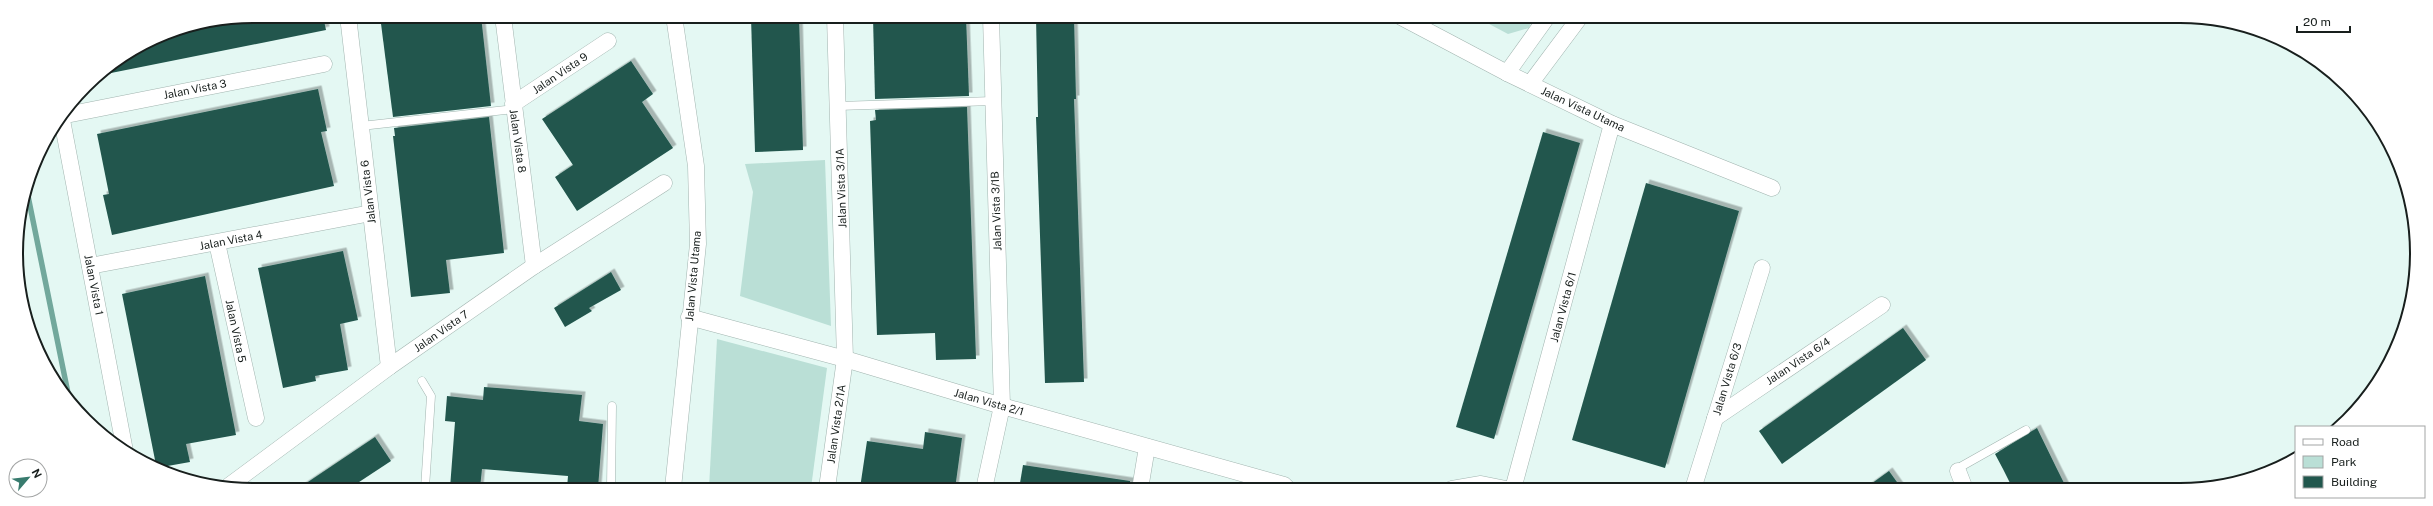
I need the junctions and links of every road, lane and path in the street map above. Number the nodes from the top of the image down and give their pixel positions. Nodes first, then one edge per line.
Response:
1 (349, 23) edge
2 (504, 23) edge
3 (675, 23) edge
4 (835, 23) edge
5 (991, 23) edge
6 (1412, 23) edge
7 (1543, 23) edge
8 (1576, 23) edge
9 (608, 41) dead end
10 (324, 64) dead end
11 (1507, 73) junction
12 (1530, 84) junction
13 (992, 100) junction
14 (838, 106) junction
15 (514, 107) junction
16 (70, 114) edge
17 (63, 124) edge
18 (1612, 124) junction
19 (360, 126) junction
20 (664, 183) dead end
21 (1772, 188) dead end
22 (371, 213) junction
23 (217, 243) junction
24 (90, 266) junction
25 (534, 266) junction
26 (1762, 268) dead end
27 (1882, 305) dead end
28 (689, 317) junction
29 (845, 359) junction
30 (390, 367) junction
31 (422, 381) dead end
32 (612, 406) dead end
33 (1002, 406) junction
34 (256, 418) dead end
35 (1715, 418) junction
36 (2026, 430) dead end
37 (123, 443) edge
38 (1147, 447) junction
39 (1958, 471) joint
40 (234, 482) edge
41 (425, 483) edge
42 (611, 483) edge
43 (673, 483) edge
44 (828, 483) edge
45 (985, 483) edge
46 (1141, 483) edge
47 (1277, 483) edge
48 (1515, 483) edge
49 (1695, 483) edge
50 (1963, 483) edge

1 - 19 street, Jalan Vista 6
2 - 15 street, Jalan Vista 8
3 - 28 street, Jalan Vista Utama
4 - 14 street, Jalan Vista 3/1A
5 - 13 street, Jalan Vista 3/1B
6 - 11 street, Jalan Vista Utama
7 - 11 street
8 - 12 street
9 - 15 street, Jalan Vista 9
10 - 16 street, Jalan Vista 3
11 - 12 street, Jalan Vista Utama
12 - 18 street, Jalan Vista Utama
13 - 14 lane
13 - 33 street, Jalan Vista 3/1B
14 - 29 street, Jalan Vista 3/1A
15 - 19 lane
15 - 25 street, Jalan Vista 8
17 - 24 street, Jalan Vista 1
18 - 21 street, Jalan Vista Utama
18 - 48 street, Jalan Vista 6/1
19 - 22 street, Jalan Vista 6
20 - 25 street, Jalan Vista 7
22 - 23 street, Jalan Vista 4
22 - 30 street, Jalan Vista 6
23 - 24 street, Jalan Vista 4
23 - 34 street, Jalan Vista 5
24 - 37 street, Jalan Vista 1
25 - 30 street, Jalan Vista 7
26 - 35 street, Jalan Vista 6/3
27 - 35 street, Jalan Vista 6/4
28 - 29 street, Jalan Vista 2/1
28 - 43 street, Jalan Vista Utama
29 - 33 street, Jalan Vista 2/1
29 - 44 street, Jalan Vista 2/1A
30 - 40 street, Jalan Vista 7
31 - 41 lane
32 - 42 lane
33 - 38 street, Jalan Vista 2/1
33 - 45 street, Jalan Vista 3/1B
35 - 49 street, Jalan Vista 6/3
36 - 39 lane
38 - 46 street
38 - 47 street, Jalan Vista 2/1
39 - 50 street

